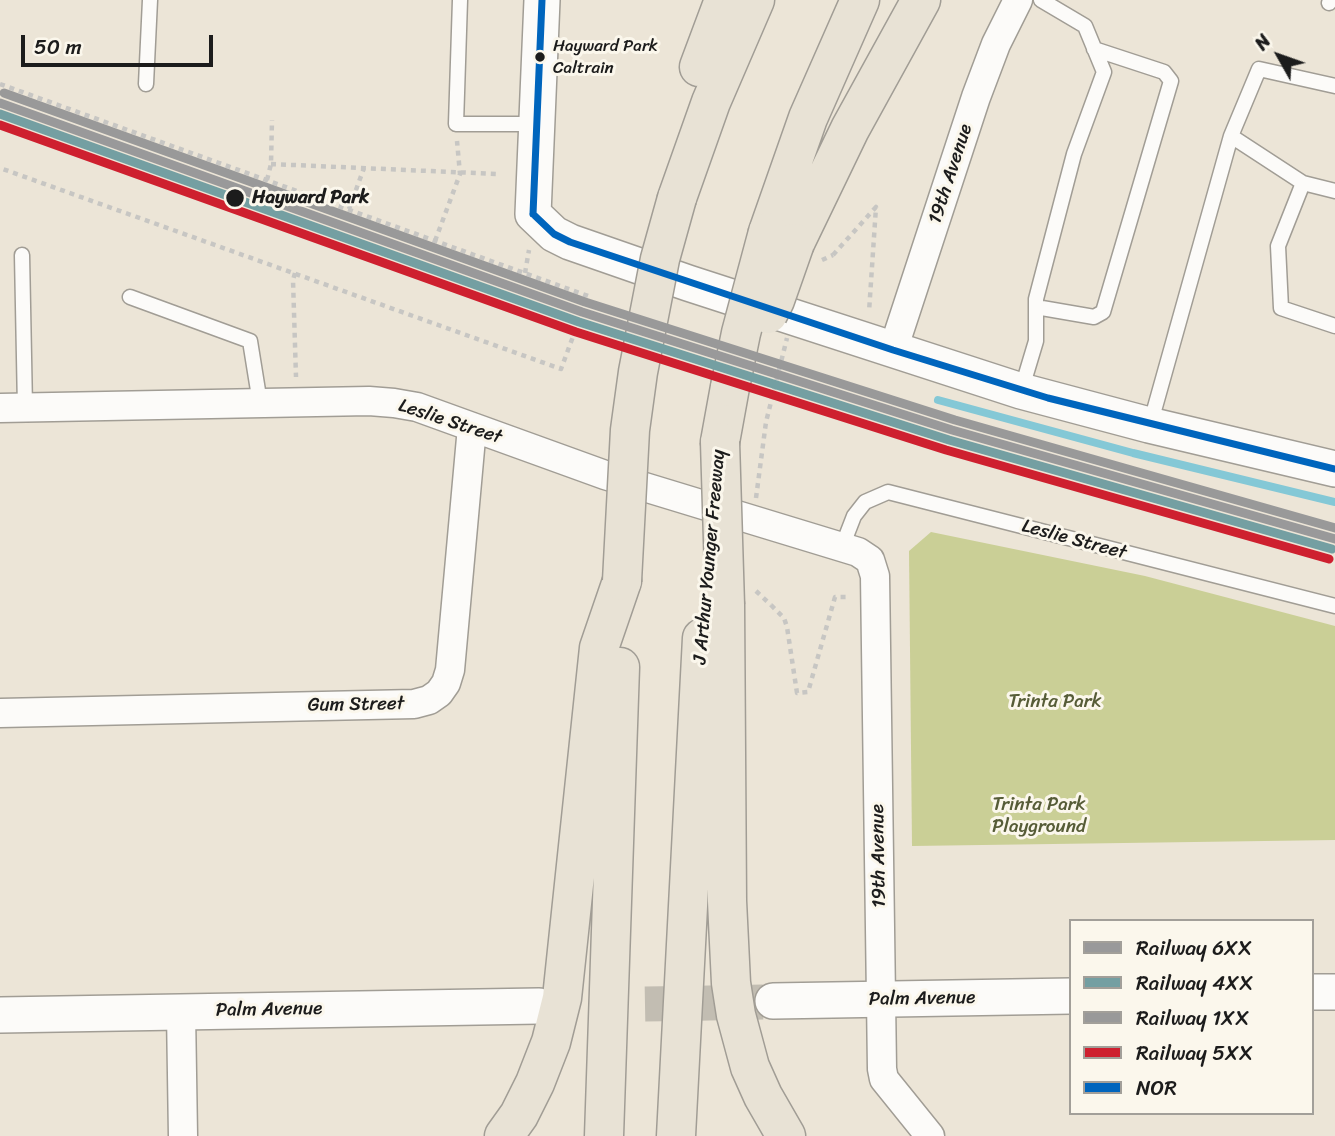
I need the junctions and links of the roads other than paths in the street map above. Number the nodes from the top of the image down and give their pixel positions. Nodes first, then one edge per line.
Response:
1 (150, 0) edge
2 (460, 0) edge
3 (542, 0) edge
4 (724, 0) edge
5 (755, 0) edge
6 (860, 0) edge
7 (921, 0) edge
8 (1018, 0) edge
9 (1041, 0) edge
10 (1094, 48) junction
11 (146, 84) dead end
12 (1335, 86) edge
13 (537, 124) junction
14 (1231, 136) junction
15 (1303, 183) junction
16 (1335, 191) edge
17 (670, 197) junction
18 (791, 247) junction
19 (22, 255) dead end
20 (130, 297) dead end
21 (1036, 307) junction
22 (1335, 326) edge
23 (893, 350) junction
24 (1021, 391) junction
25 (260, 403) junction
26 (12, 408) edge
27 (1149, 425) junction
28 (472, 427) junction
29 (1335, 469) edge
30 (842, 547) junction
31 (870, 560) joint
32 (622, 581) junction
33 (727, 596) junction
34 (1335, 606) edge
35 (0, 713) edge
36 (1314, 992) edge
37 (1335, 992) edge
38 (1069, 996) edge
39 (881, 999) junction
40 (773, 1002) tunnel mouth
41 (539, 1006) tunnel mouth
42 (181, 1012) junction
43 (0, 1015) edge
44 (183, 1136) edge
45 (504, 1136) edge
46 (604, 1136) edge
47 (676, 1136) edge
48 (786, 1136) edge
49 (930, 1136) edge

1 - 11 lane
2 - 13 lane
3 - 13 street
4 - 17 highway
5 - 17 highway
6 - 18 highway
7 - 18 highway
8 - 23 street, 19th Avenue
9 - 10 lane
10 - 21 lane
10 - 21 lane
12 - 14 lane
13 - 23 street
14 - 15 lane
14 - 27 lane
15 - 16 lane
15 - 22 lane
17 - 32 highway, bridge
18 - 33 highway, J Arthur Younger Freeway, bridge
19 - 26 lane
20 - 25 lane
21 - 24 lane
23 - 24 street
24 - 27 street
25 - 26 street, Leslie Street
25 - 28 street, Leslie Street
27 - 29 street
28 - 30 street, Leslie Street
28 - 35 street, Gum Street
30 - 31 street, Leslie Street
30 - 34 lane, Leslie Street
31 - 39 street, 19th Avenue
32 - 45 highway
32 - 46 highway
33 - 47 highway, J Arthur Younger Freeway
33 - 48 highway
36 - 37 street
38 - 39 street, Palm Avenue
39 - 40 street, Palm Avenue
39 - 49 street, 19th Avenue
41 - 42 street, Palm Avenue
42 - 43 street, Palm Avenue
42 - 44 street

